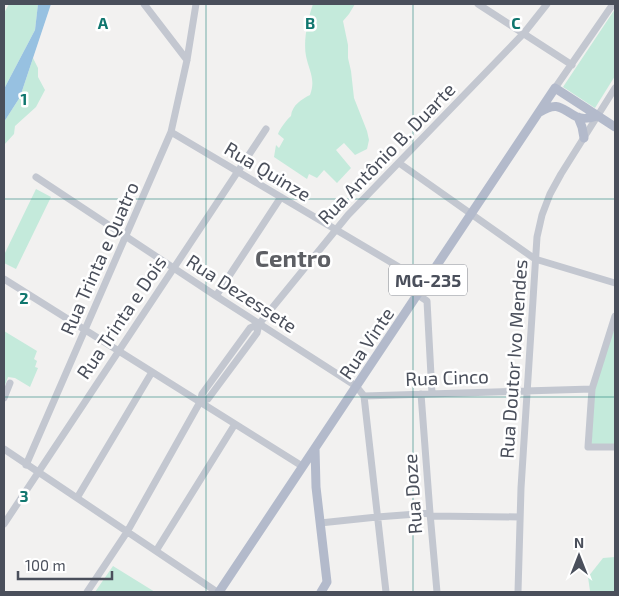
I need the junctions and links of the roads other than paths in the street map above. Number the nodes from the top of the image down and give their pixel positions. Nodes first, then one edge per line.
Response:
1 (144, 4) edge
2 (196, 4) edge
3 (478, 4) edge
4 (547, 4) edge
5 (613, 4) edge
6 (489, 7) edge
7 (524, 34) junction
8 (187, 60) junction
9 (572, 65) junction
10 (555, 88) junction
11 (615, 88) edge
12 (576, 102) junction
13 (540, 112) junction
14 (570, 112) junction
15 (598, 116) junction
16 (615, 127) edge
17 (266, 129) dead end
18 (171, 132) junction
19 (584, 138) junction
20 (399, 163) junction
21 (238, 172) junction
22 (36, 177) dead end
23 (281, 197) junction
24 (472, 214) junction
25 (335, 229) junction
26 (126, 236) junction
27 (535, 259) junction
28 (174, 268) junction
29 (4, 279) edge
30 (426, 282) junction
31 (615, 283) edge
32 (418, 295) junction
33 (216, 296) junction
34 (615, 316) edge
35 (259, 324) junction
36 (85, 330) junction
37 (118, 351) junction
38 (152, 372) junction
39 (10, 383) dead end
40 (356, 386) junction
41 (592, 388) junction
42 (527, 391) junction
43 (422, 394) junction
44 (432, 394) junction
45 (364, 396) junction
46 (4, 398) edge
47 (200, 402) junction
48 (235, 424) junction
49 (315, 447) junction
50 (615, 447) edge
51 (4, 449) edge
52 (26, 464) junction
53 (302, 466) junction
54 (38, 472) junction
55 (316, 487) junction
56 (76, 498) junction
57 (430, 515) junction
58 (377, 516) junction
59 (520, 517) junction
60 (320, 523) junction
61 (4, 524) edge
62 (127, 532) junction
63 (156, 551) junction
64 (327, 582) junction
65 (87, 592) edge
66 (218, 592) edge
67 (321, 592) edge
68 (328, 592) edge
69 (386, 592) edge
70 (437, 592) edge
71 (518, 592) edge

1 - 8 street
2 - 8 street, Rua Trinta e Quatro
3 - 6 street
4 - 7 street, Rua Antônio B. Duarte
5 - 9 street
6 - 7 street
7 - 9 street
7 - 20 street, Rua Antônio B. Duarte
8 - 18 street, Rua Trinta e Quatro
9 - 10 street
10 - 12 main road
10 - 13 main road, MG-235
10 - 14 main road
11 - 15 street, Rua Doutor Ivo Mendes
12 - 14 main road
12 - 15 main road
13 - 14 main road
13 - 24 main road, Rua Vinte / MG-235
14 - 15 main road
14 - 19 main road
15 - 16 main road
15 - 19 street, Rua Doutor Ivo Mendes
17 - 21 street, Rua Trinta e Dois
18 - 21 street, Rua Quinze
18 - 26 street, Rua Trinta e Quatro
19 - 27 street, Rua Doutor Ivo Mendes
20 - 24 street
20 - 25 street, Rua Antônio B. Duarte
21 - 23 street, Rua Quinze
21 - 28 street, Rua Trinta e Dois
22 - 26 street, Rua Dezessete
23 - 25 street, Rua Quinze
23 - 33 street
24 - 27 street
24 - 30 main road, Rua Vinte / MG-235
25 - 30 street, Rua Quinze
25 - 35 street, Rua Antônio B. Duarte
26 - 28 street, Rua Dezessete
26 - 36 street, Rua Trinta e Quatro
27 - 31 street
27 - 42 street, Rua Doutor Ivo Mendes
28 - 33 street, Rua Dezessete
28 - 37 street, Rua Trinta e Dois
29 - 36 street
30 - 32 main road, Rua Vinte / MG-235
32 - 40 main road, Rua Vinte / MG-235
32 - 44 street
33 - 35 street, Rua Dezessete
34 - 41 street
35 - 40 street, Rua Dezessete
35 - 47 street, Rua Antônio B. Duarte
36 - 37 street
36 - 52 street, Rua Trinta e Quatro
37 - 38 street
37 - 54 street, Rua Trinta e Dois
38 - 47 street
38 - 56 street
39 - 46 street
40 - 45 street, Rua Dezessete
40 - 49 main road, Rua Vinte / MG-235
41 - 42 street, Rua Cinco
41 - 50 street
42 - 44 street, Rua Cinco
42 - 59 street, Rua Doutor Ivo Mendes
43 - 44 street, Rua Cinco
43 - 45 street, Rua Cinco
43 - 57 street, Rua Doze
45 - 58 street
47 - 48 street
47 - 62 street, Rua Antônio B. Duarte
48 - 53 street
48 - 63 street
49 - 53 main road, Rua Vinte / MG-235
49 - 55 main road
51 - 52 street
52 - 54 street
53 - 55 main road
53 - 66 main road, Rua Vinte / MG-235
54 - 56 street
54 - 61 street, Rua Trinta e Dois
55 - 60 main road
56 - 62 street
57 - 58 street
57 - 59 street
57 - 70 street, Rua Doze
58 - 60 street
58 - 69 street
59 - 71 street, Rua Doutor Ivo Mendes
60 - 64 main road
62 - 63 street
62 - 65 street, Rua Antônio B. Duarte
63 - 66 street
64 - 67 main road
64 - 68 street

